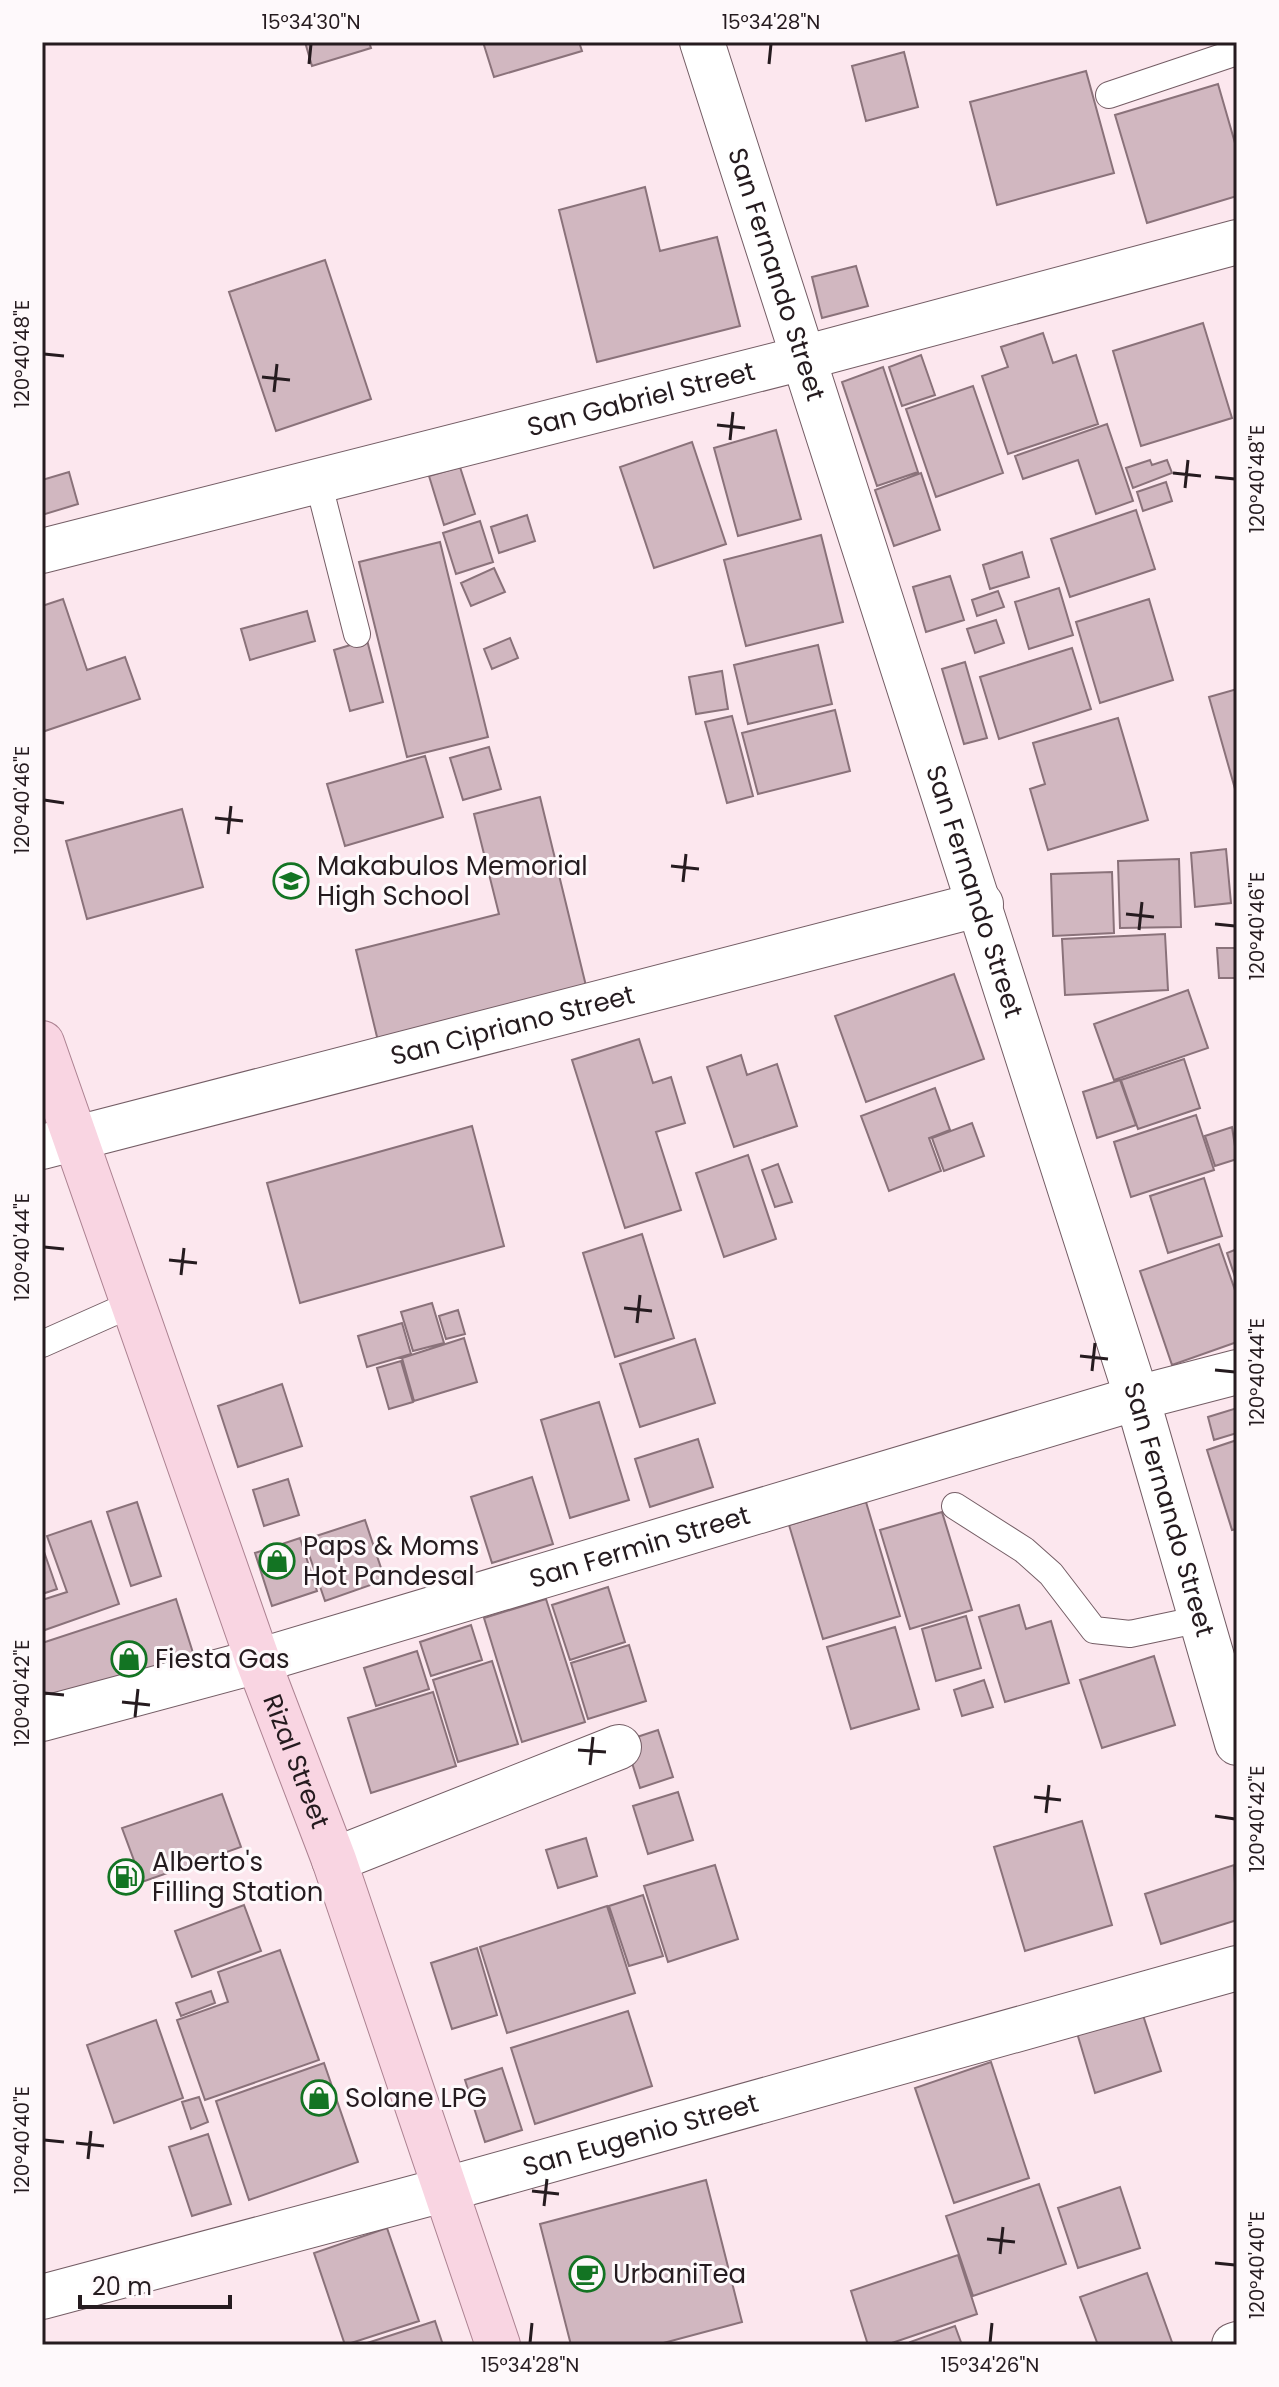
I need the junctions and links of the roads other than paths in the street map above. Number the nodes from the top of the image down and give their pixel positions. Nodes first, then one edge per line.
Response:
1 (702, 42) edge
2 (1237, 52) edge
3 (1109, 95) dead end
4 (1237, 242) edge
5 (803, 358) junction
6 (318, 481) junction
7 (42, 551) edge
8 (357, 634) dead end
9 (981, 904) junction
10 (42, 1043) edge
11 (59, 1143) edge
12 (132, 1304) junction
13 (42, 1344) edge
14 (1237, 1372) edge
15 (1137, 1398) junction
16 (955, 1506) dead end
17 (1201, 1619) junction
18 (258, 1661) junction
19 (42, 1719) edge
20 (1237, 1743) edge
21 (619, 1747) dead end
22 (334, 1860) junction
23 (1237, 1968) edge
24 (443, 2190) junction
25 (42, 2297) edge
26 (498, 2345) edge

1 - 5 street, San Fernando Street
2 - 3 lane
4 - 5 street, San Gabriel Street
5 - 6 street, San Gabriel Street
5 - 9 street, San Fernando Street
6 - 7 street, San Gabriel Street
6 - 8 lane
9 - 11 street, San Cipriano Street
9 - 15 street, San Fernando Street
10 - 11 main road, Rizal Street
11 - 12 main road, Rizal Street
12 - 13 lane
12 - 18 main road, Rizal Street
14 - 15 street, San Fermin Street
15 - 17 street, San Fernando Street
15 - 18 street, San Fermin Street
16 - 17 lane
17 - 20 street, San Fernando Street
18 - 19 street, San Fermin Street
18 - 22 main road, Rizal Street
21 - 22 street
22 - 24 main road, Rizal Street
23 - 24 street, San Eugenio Street
24 - 25 street, San Eugenio Street
24 - 26 main road, Rizal Street

